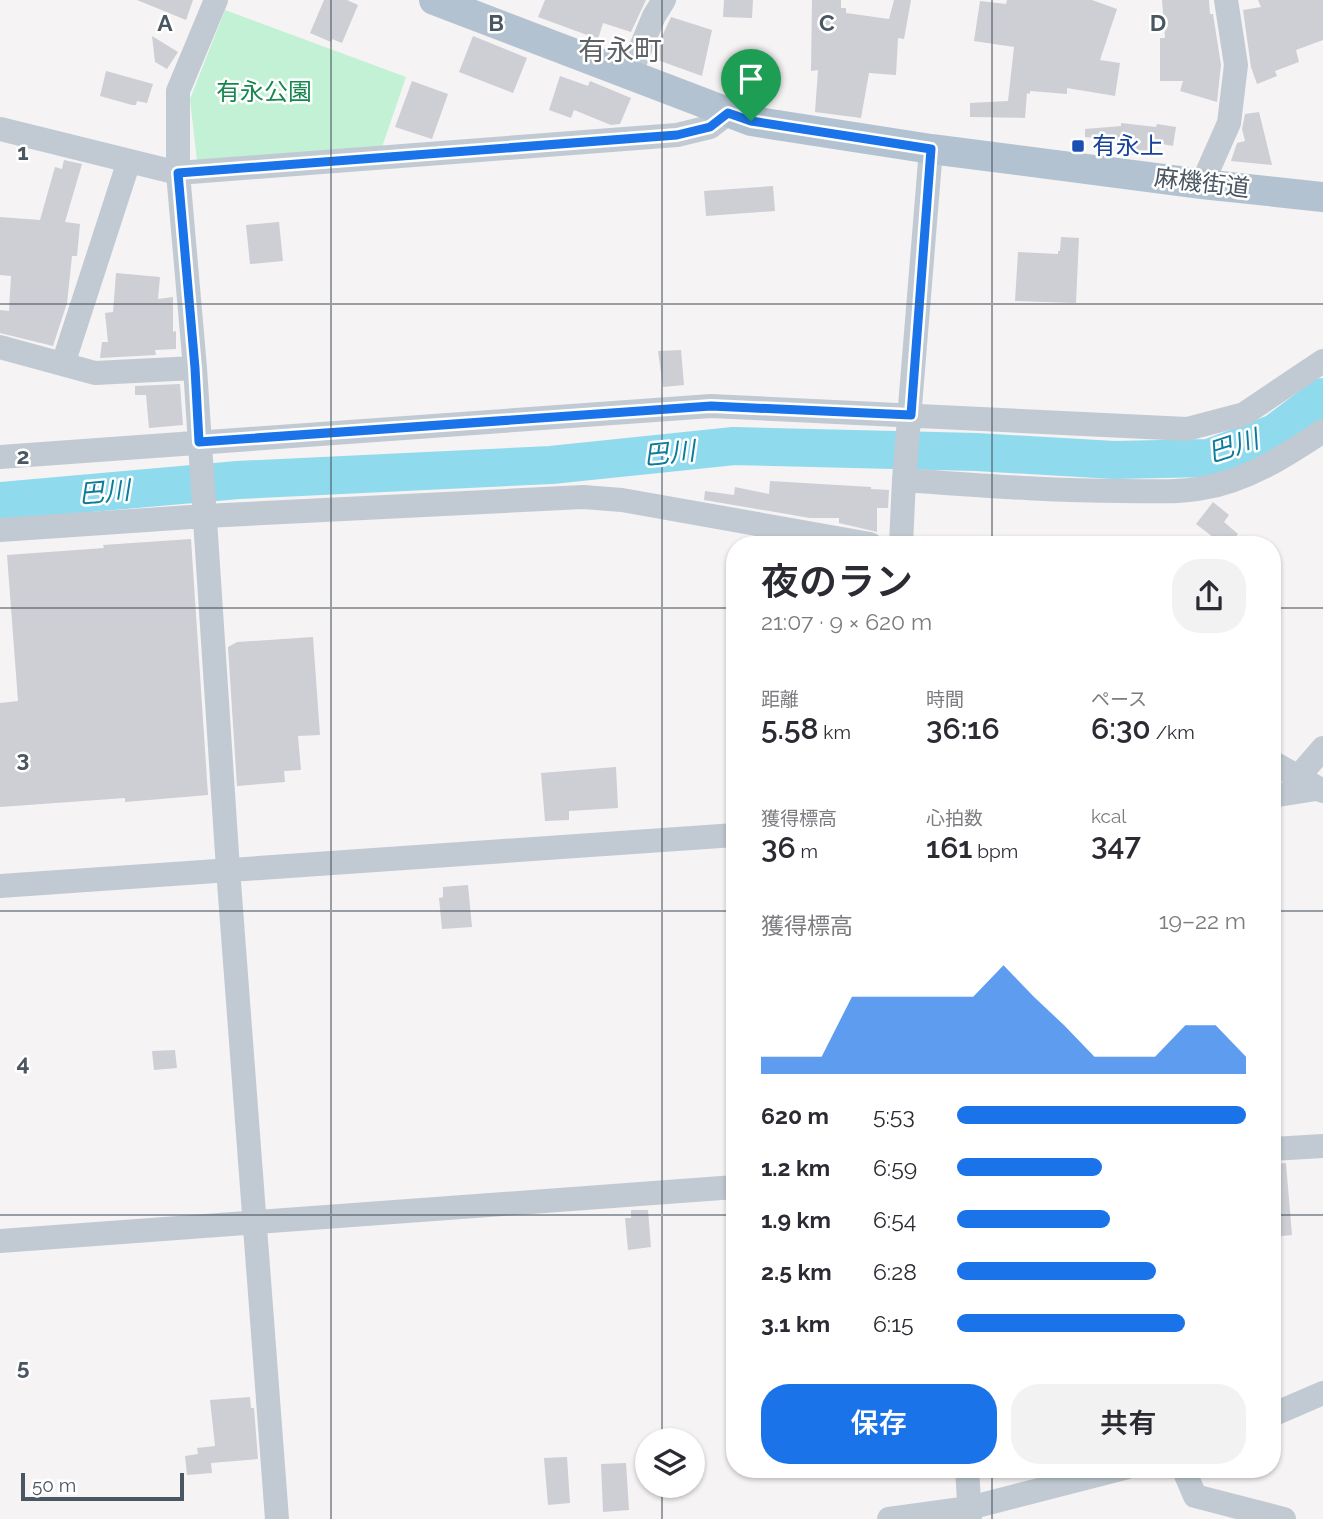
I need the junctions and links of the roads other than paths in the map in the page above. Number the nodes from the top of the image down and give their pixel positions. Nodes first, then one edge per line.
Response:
1 (216, 0) edge
2 (434, 0) edge
3 (664, 0) edge
4 (1226, 0) edge
5 (629, 76) junction
6 (728, 113) junction
7 (0, 129) edge
8 (931, 149) junction
9 (129, 161) junction
10 (178, 173) junction
11 (1202, 184) junction
12 (1323, 197) edge
13 (0, 347) edge
14 (1323, 361) edge
15 (63, 364) junction
16 (195, 368) junction
17 (911, 415) junction
18 (1323, 431) edge
19 (199, 442) junction
20 (0, 457) edge
21 (904, 480) junction
22 (205, 516) junction
23 (0, 530) edge
24 (825, 536) edge
25 (901, 536) edge
26 (1323, 748) edge
27 (1281, 767) edge
28 (1313, 786) edge
29 (1281, 794) edge
30 (726, 836) edge
31 (228, 869) junction
32 (0, 886) edge
33 (1323, 1146) edge
34 (1281, 1148) edge
35 (726, 1188) edge
36 (256, 1223) junction
37 (0, 1241) edge
38 (1323, 1393) edge
39 (1281, 1411) edge
40 (967, 1478) edge
41 (1090, 1478) edge
42 (1187, 1478) edge
43 (969, 1513) edge
44 (277, 1519) edge
45 (890, 1519) edge
46 (1284, 1519) edge

1 - 10 street
2 - 5 main road, 麻機街道
3 - 5 street
4 - 11 street
5 - 6 main road, 麻機街道
6 - 8 main road, 麻機街道
6 - 10 street
7 - 9 street
8 - 11 main road, 麻機街道
8 - 17 street
9 - 10 street
9 - 15 street
10 - 16 street
11 - 12 main road, 麻機街道
13 - 15 street
14 - 17 street
15 - 16 street
16 - 19 street
17 - 19 street
17 - 21 street
18 - 21 street
19 - 20 street
19 - 22 street
21 - 25 street
22 - 23 street
22 - 24 street
22 - 31 street
26 - 28 street
27 - 28 street
28 - 29 street
30 - 31 street
31 - 32 street
31 - 36 street
33 - 34 street
35 - 36 street
36 - 37 street
36 - 44 street
38 - 39 street
40 - 43 street
41 - 43 street
42 - 46 street
43 - 45 street

